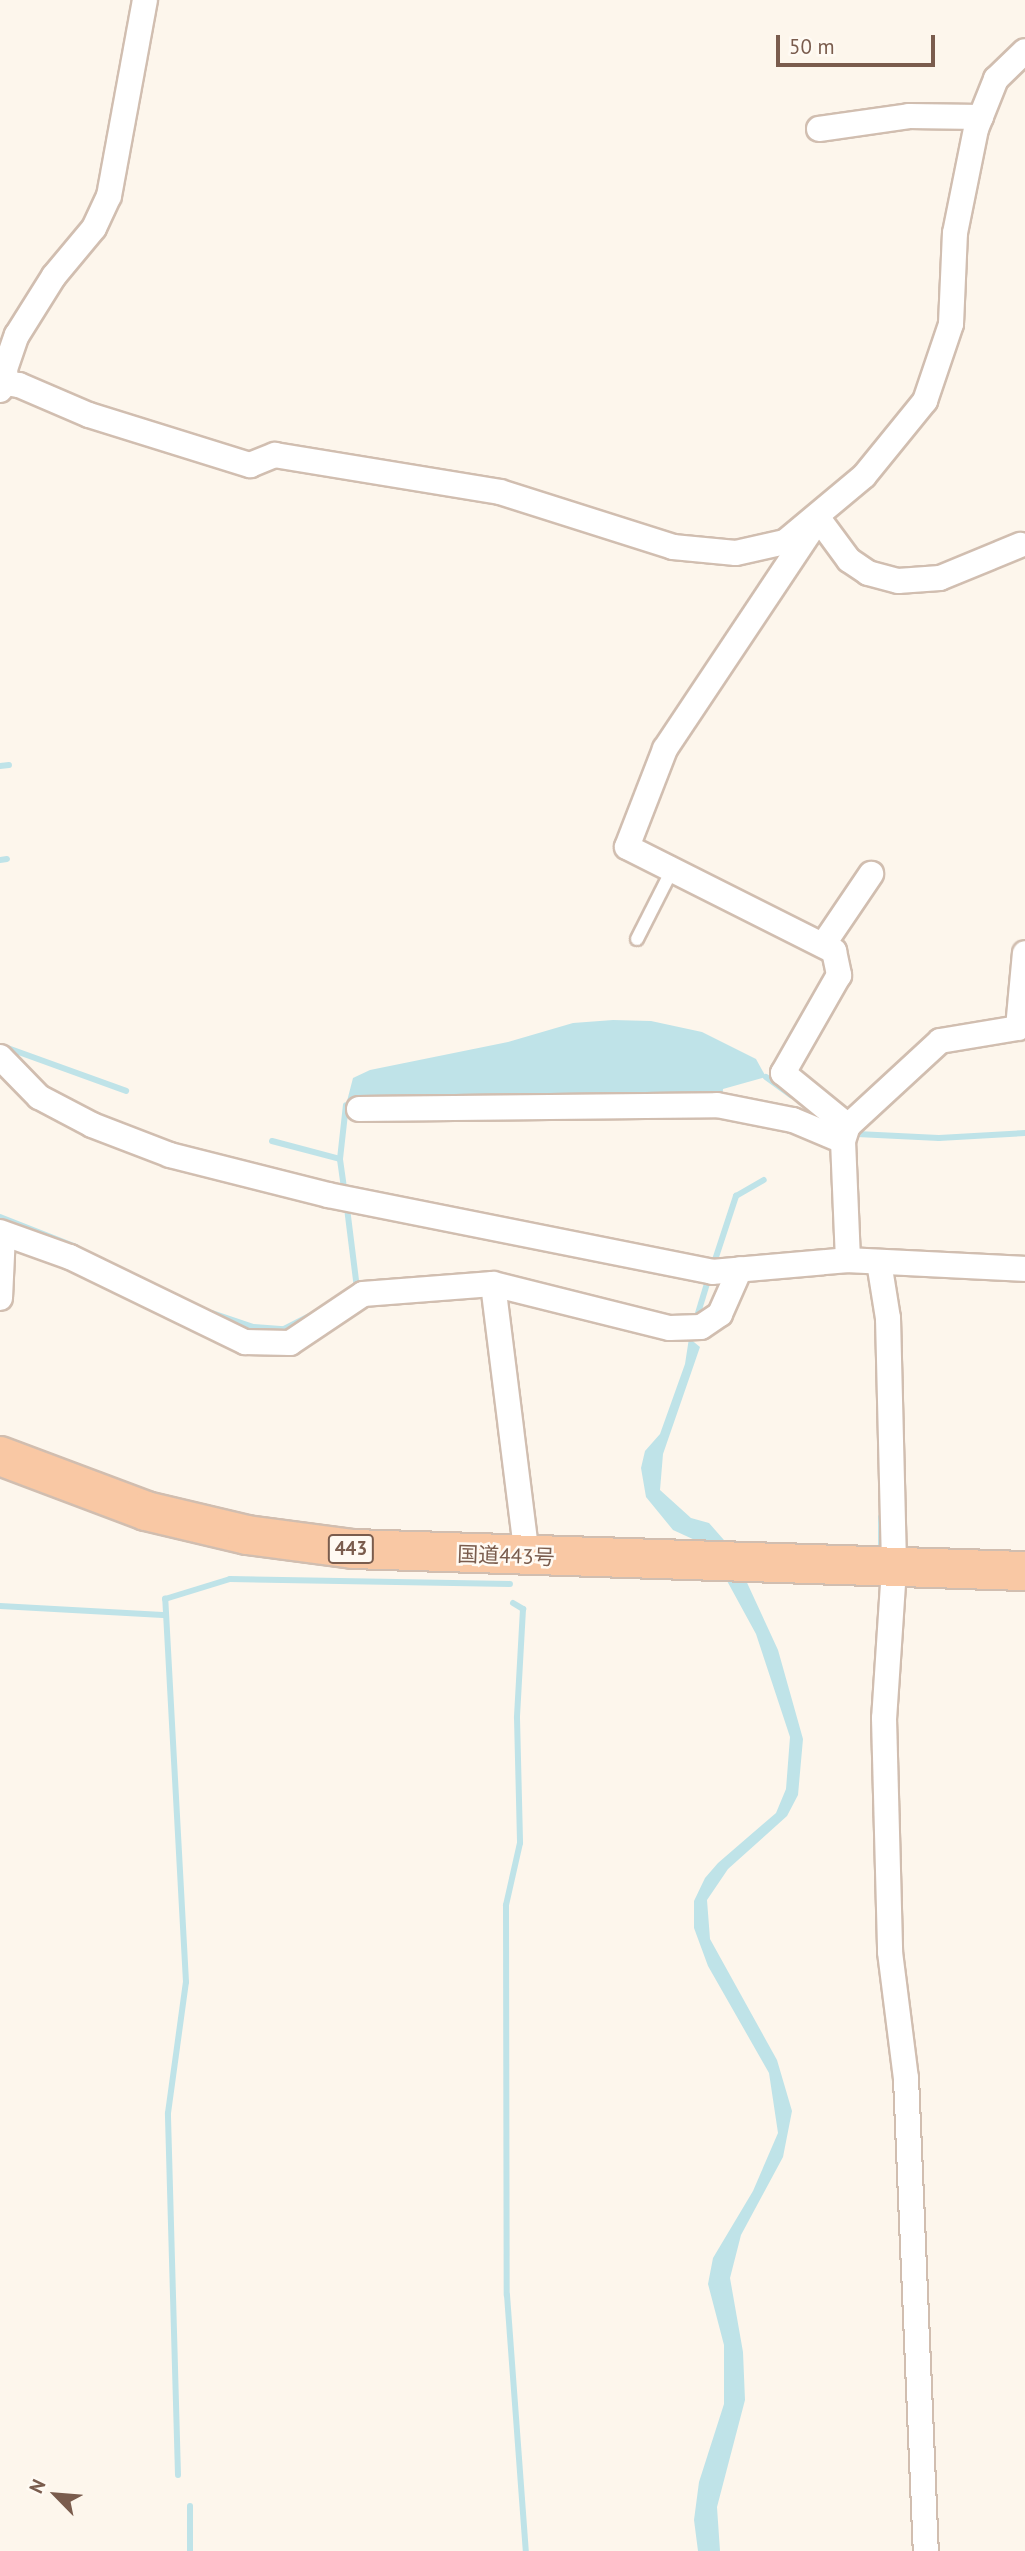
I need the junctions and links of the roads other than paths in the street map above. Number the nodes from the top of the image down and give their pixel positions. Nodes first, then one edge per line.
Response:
1 (145, 0) edge
2 (1025, 51) edge
3 (981, 117) junction
4 (819, 129) dead end
5 (3, 387) edge
6 (818, 518) junction
7 (1020, 545) dead end
8 (672, 870) junction
9 (871, 874) dead end
10 (637, 939) dead end
11 (823, 945) junction
12 (1025, 953) edge
13 (1021, 1028) edge
14 (0, 1057) edge
15 (359, 1109) dead end
16 (846, 1134) junction
17 (2, 1233) edge
18 (848, 1260) junction
19 (879, 1262) junction
20 (740, 1269) junction
21 (1025, 1269) edge
22 (493, 1284) junction
23 (0, 1298) edge
24 (0, 1456) edge
25 (527, 1557) junction
26 (894, 1569) junction
27 (1025, 1571) edge
28 (926, 2551) edge

1 - 5 street
2 - 3 street
3 - 4 street
3 - 6 street
5 - 6 street
6 - 7 street
6 - 8 street
8 - 10 lane
8 - 11 street
9 - 11 street
11 - 16 street
12 - 13 street
13 - 16 street
14 - 20 street
15 - 16 street
16 - 18 street
17 - 22 street
17 - 23 street
18 - 19 street
18 - 20 street
19 - 21 street
19 - 26 street
20 - 22 street
22 - 25 street
24 - 25 highway, 国道443号 / 443
25 - 26 highway, 国道443号 / 443
26 - 27 highway, 国道443号 / 443
26 - 28 street

